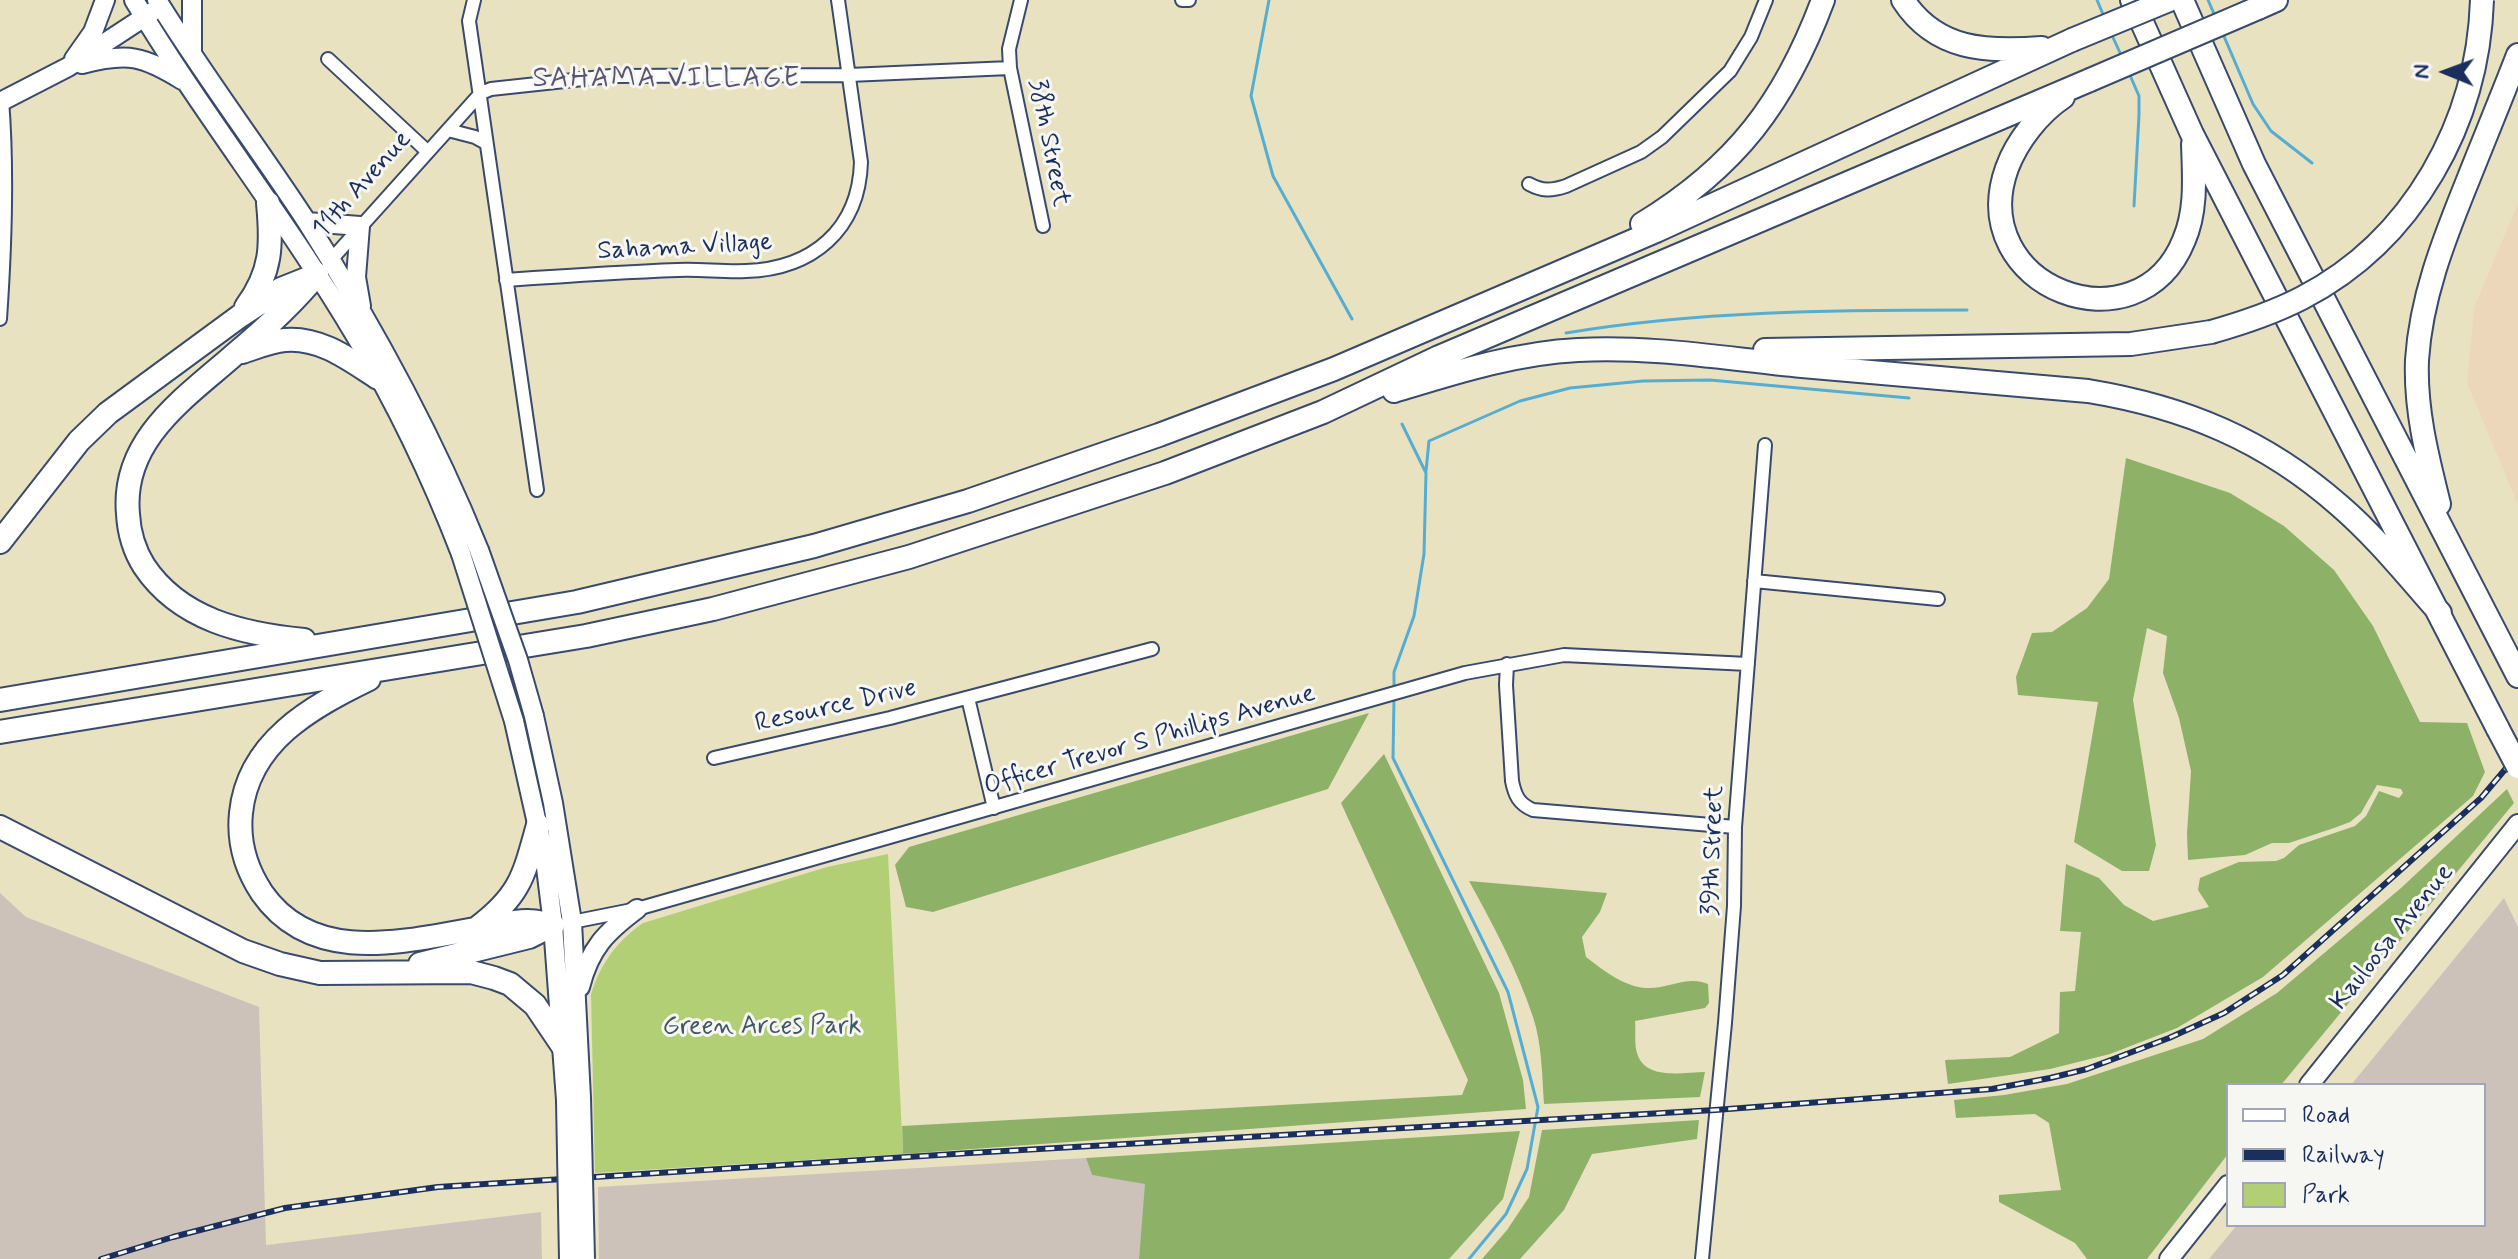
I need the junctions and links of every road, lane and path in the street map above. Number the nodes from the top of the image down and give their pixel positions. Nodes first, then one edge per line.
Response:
1 (105, 0) edge
2 (134, 0) edge
3 (192, 0) edge
4 (838, 0) edge
5 (1021, 0) edge
6 (1182, 0) edge
7 (1189, 0) edge
8 (1766, 0) edge
9 (1823, 0) edge
10 (1903, 0) edge
11 (2132, 0) edge
12 (2169, 0) edge
13 (2182, 0) edge
14 (2482, 0) edge
15 (162, 2) edge
16 (469, 2) edge
17 (2267, 4) edge
18 (144, 17) junction
19 (2064, 44) junction
20 (2518, 55) edge
21 (192, 57) junction
22 (328, 59) dead end
23 (68, 67) junction
24 (1010, 68) junction
25 (849, 75) junction
26 (2090, 80) junction
27 (185, 82) junction
28 (481, 93) junction
29 (1, 101) edge
30 (448, 130) junction
31 (2192, 134) junction
32 (486, 143) junction
33 (428, 152) junction
34 (1529, 184) dead end
35 (268, 203) junction
36 (307, 222) junction
37 (360, 226) junction
38 (1043, 226) dead end
39 (1570, 267) junction
40 (323, 268) junction
41 (506, 280) junction
42 (362, 313) junction
43 (240, 316) junction
44 (0, 319) edge
45 (237, 353) junction
46 (1708, 354) junction
47 (378, 378) junction
48 (1323, 412) junction
49 (1765, 445) dead end
50 (537, 490) dead end
51 (0, 542) edge
52 (2449, 543) junction
53 (470, 552) junction
54 (1754, 581) junction
55 (1938, 599) dead end
56 (2440, 613) junction
57 (334, 643) junction
58 (1152, 649) dead end
59 (1507, 664) junction
60 (1748, 664) junction
61 (388, 669) junction
62 (2517, 674) edge
63 (968, 698) junction
64 (0, 700) edge
65 (0, 732) edge
66 (714, 758) dead end
67 (2518, 767) edge
68 (994, 808) junction
69 (2518, 824) edge
70 (538, 825) junction
71 (0, 827) edge
72 (1735, 827) junction
73 (637, 909) junction
74 (562, 924) junction
75 (476, 929) junction
76 (392, 971) junction
77 (577, 997) junction
78 (564, 1048) junction
79 (2311, 1083) edge
80 (574, 1099) junction
81 (2226, 1188) edge
82 (569, 1259) edge
83 (585, 1259) edge
84 (1702, 1259) edge
85 (2169, 1259) edge

1 - 23 main road
2 - 18 main road
3 - 21 main road
4 - 25 street, Sahama Village
5 - 24 street
6 - 7 street
8 - 34 street
9 - 39 highway
10 - 19 highway
11 - 31 highway
12 - 19 highway, bridge
13 - 52 highway
14 - 46 highway, bridge
15 - 18 main road
15 - 21 main road
16 - 28 street
17 - 26 highway, bridge
18 - 23 main road
18 - 27 main road
19 - 39 highway
20 - 52 highway
21 - 36 main road
22 - 33 street
23 - 27 main road
23 - 29 main road
24 - 25 street
24 - 38 street, 38th Street
25 - 28 street
25 - 41 street, Sahama Village
26 - 31 highway
26 - 48 highway
27 - 35 main road
28 - 30 street, 11th Avenue
28 - 32 street
29 - 44 street
30 - 32 street, 11th Avenue
30 - 33 street, 11th Avenue
31 - 56 highway
32 - 41 street
33 - 37 street, 11th Avenue
35 - 40 main road
35 - 43 highway
36 - 37 main road
36 - 40 main road
37 - 40 street, 11th Avenue
37 - 42 main road
39 - 57 highway
40 - 42 main road
40 - 43 highway
40 - 45 highway
40 - 47 main road
41 - 50 street
42 - 53 main road
43 - 51 highway
45 - 47 highway
45 - 57 highway
46 - 48 highway
46 - 56 highway
47 - 53 main road
48 - 61 highway
49 - 54 street, 39th Street
52 - 62 highway
53 - 70 main road, bridge
53 - 74 main road, bridge
54 - 55 street
54 - 60 street, 39th Street
56 - 67 highway, bridge
57 - 64 highway
58 - 63 street, Resource Drive
59 - 60 street, Officer Trevor S Phillips Avenue
59 - 68 street, Officer Trevor S Phillips Avenue
59 - 72 street
60 - 72 street, 39th Street
61 - 65 highway
61 - 75 highway
63 - 66 street, Resource Drive
63 - 68 street
68 - 73 street, Officer Trevor S Phillips Avenue
69 - 79 main road, Kauloosa Avenue
70 - 74 main road
70 - 75 highway
71 - 76 highway
72 - 84 street, 39th Street
73 - 74 street, Officer Trevor S Phillips Avenue
73 - 77 main road
74 - 75 highway
74 - 76 highway
74 - 77 main road
74 - 78 main road
76 - 78 highway
77 - 80 main road
78 - 80 main road
80 - 82 main road, bridge
80 - 83 main road, bridge
81 - 85 main road

